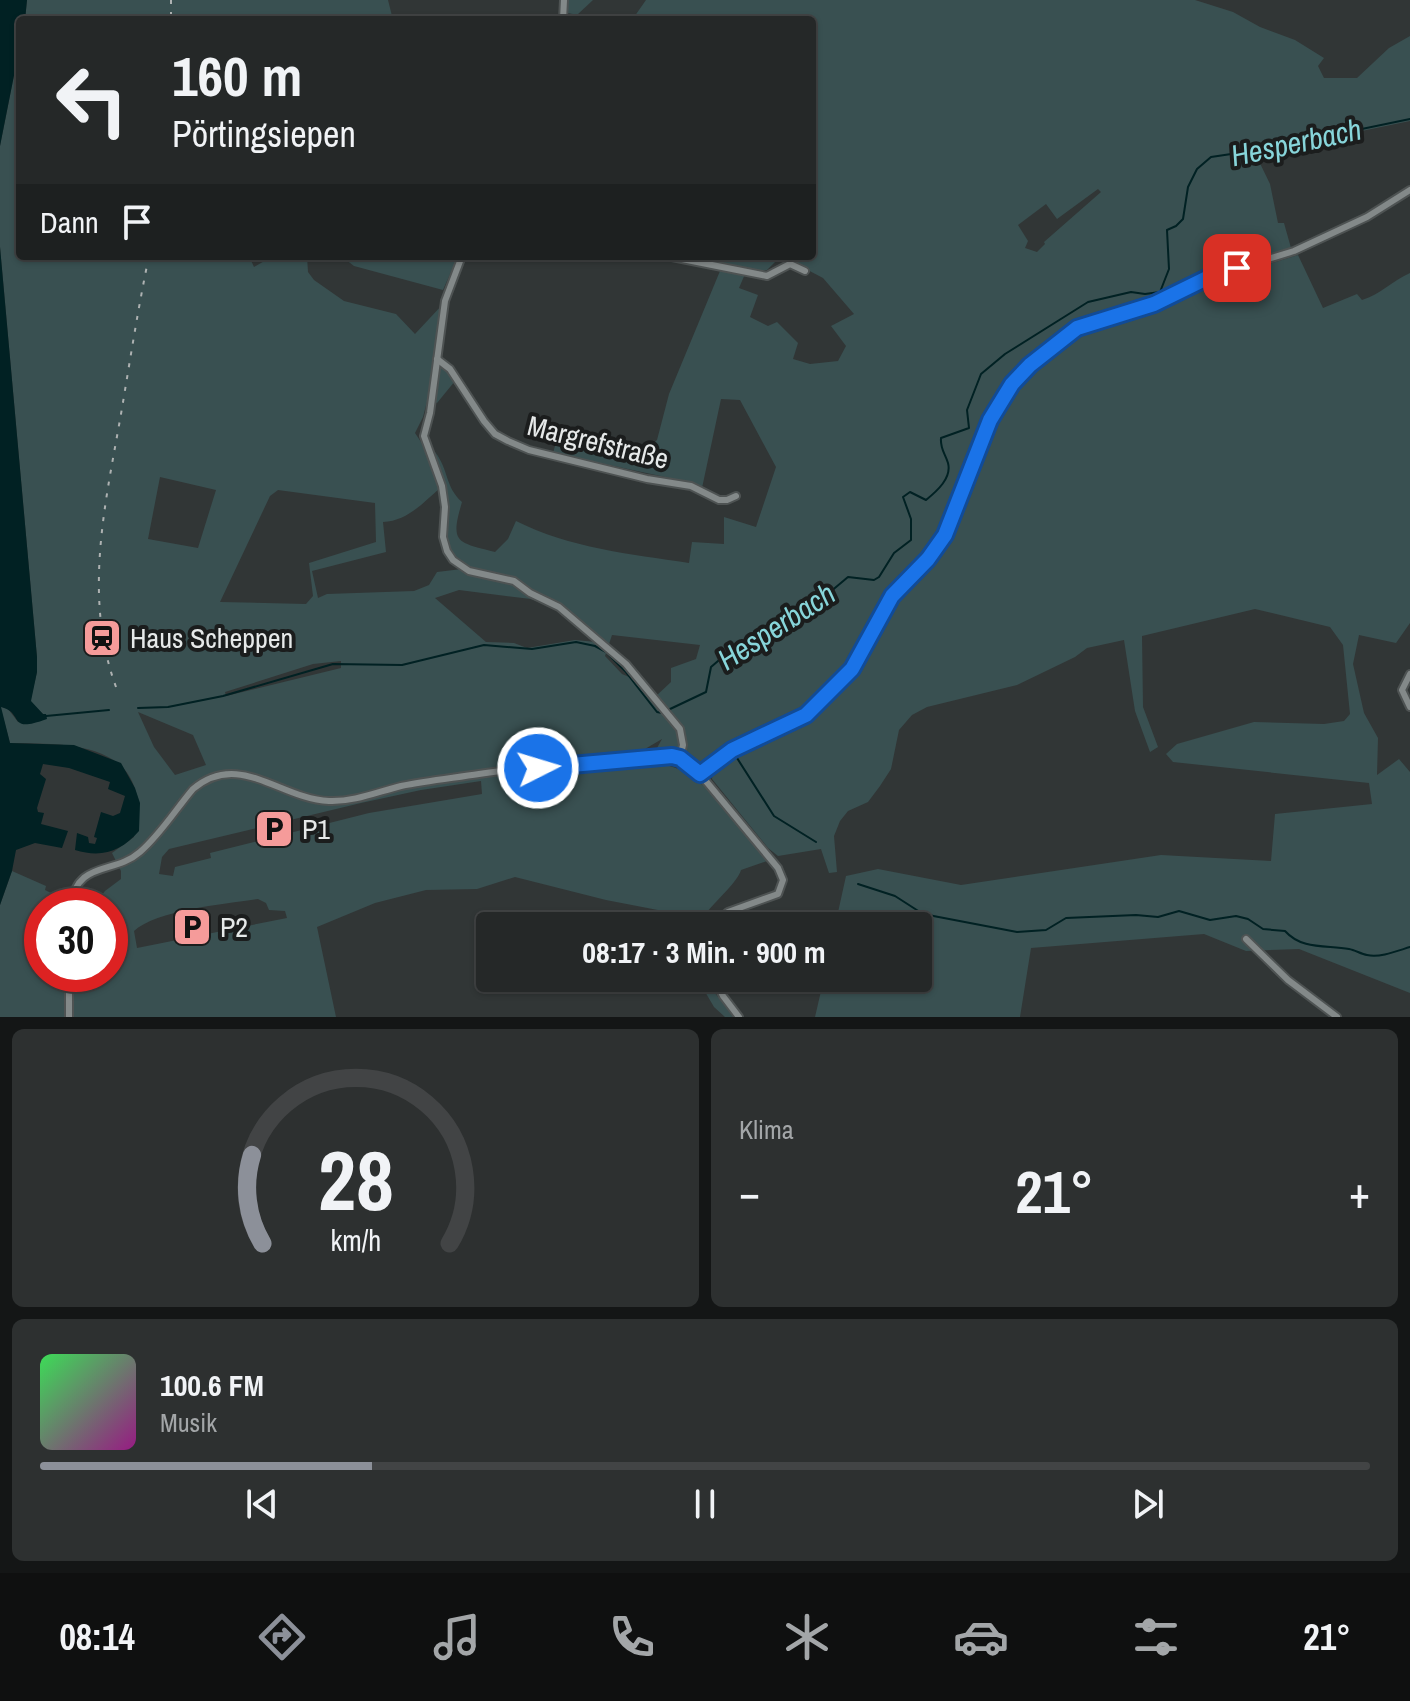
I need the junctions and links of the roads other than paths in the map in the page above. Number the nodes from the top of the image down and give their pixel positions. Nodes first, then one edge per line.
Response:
1 (1410, 190) edge
2 (460, 260) edge
3 (687, 260) edge
4 (805, 271) dead end
5 (437, 359) junction
6 (736, 496) dead end
7 (1410, 674) edge
8 (1410, 707) edge
9 (680, 758) junction
10 (700, 774) junction
11 (75, 888) edge
12 (728, 912) edge
13 (1246, 939) dead end
14 (69, 992) edge
15 (721, 992) edge
16 (69, 1017) edge
17 (739, 1017) edge
18 (1337, 1017) edge

1 - 10 street
2 - 5 street
3 - 4 street
5 - 6 street, Margrefstraße
5 - 9 street
7 - 8 street
9 - 10 street
9 - 11 street
10 - 12 street
13 - 18 street
14 - 16 street
15 - 17 street

